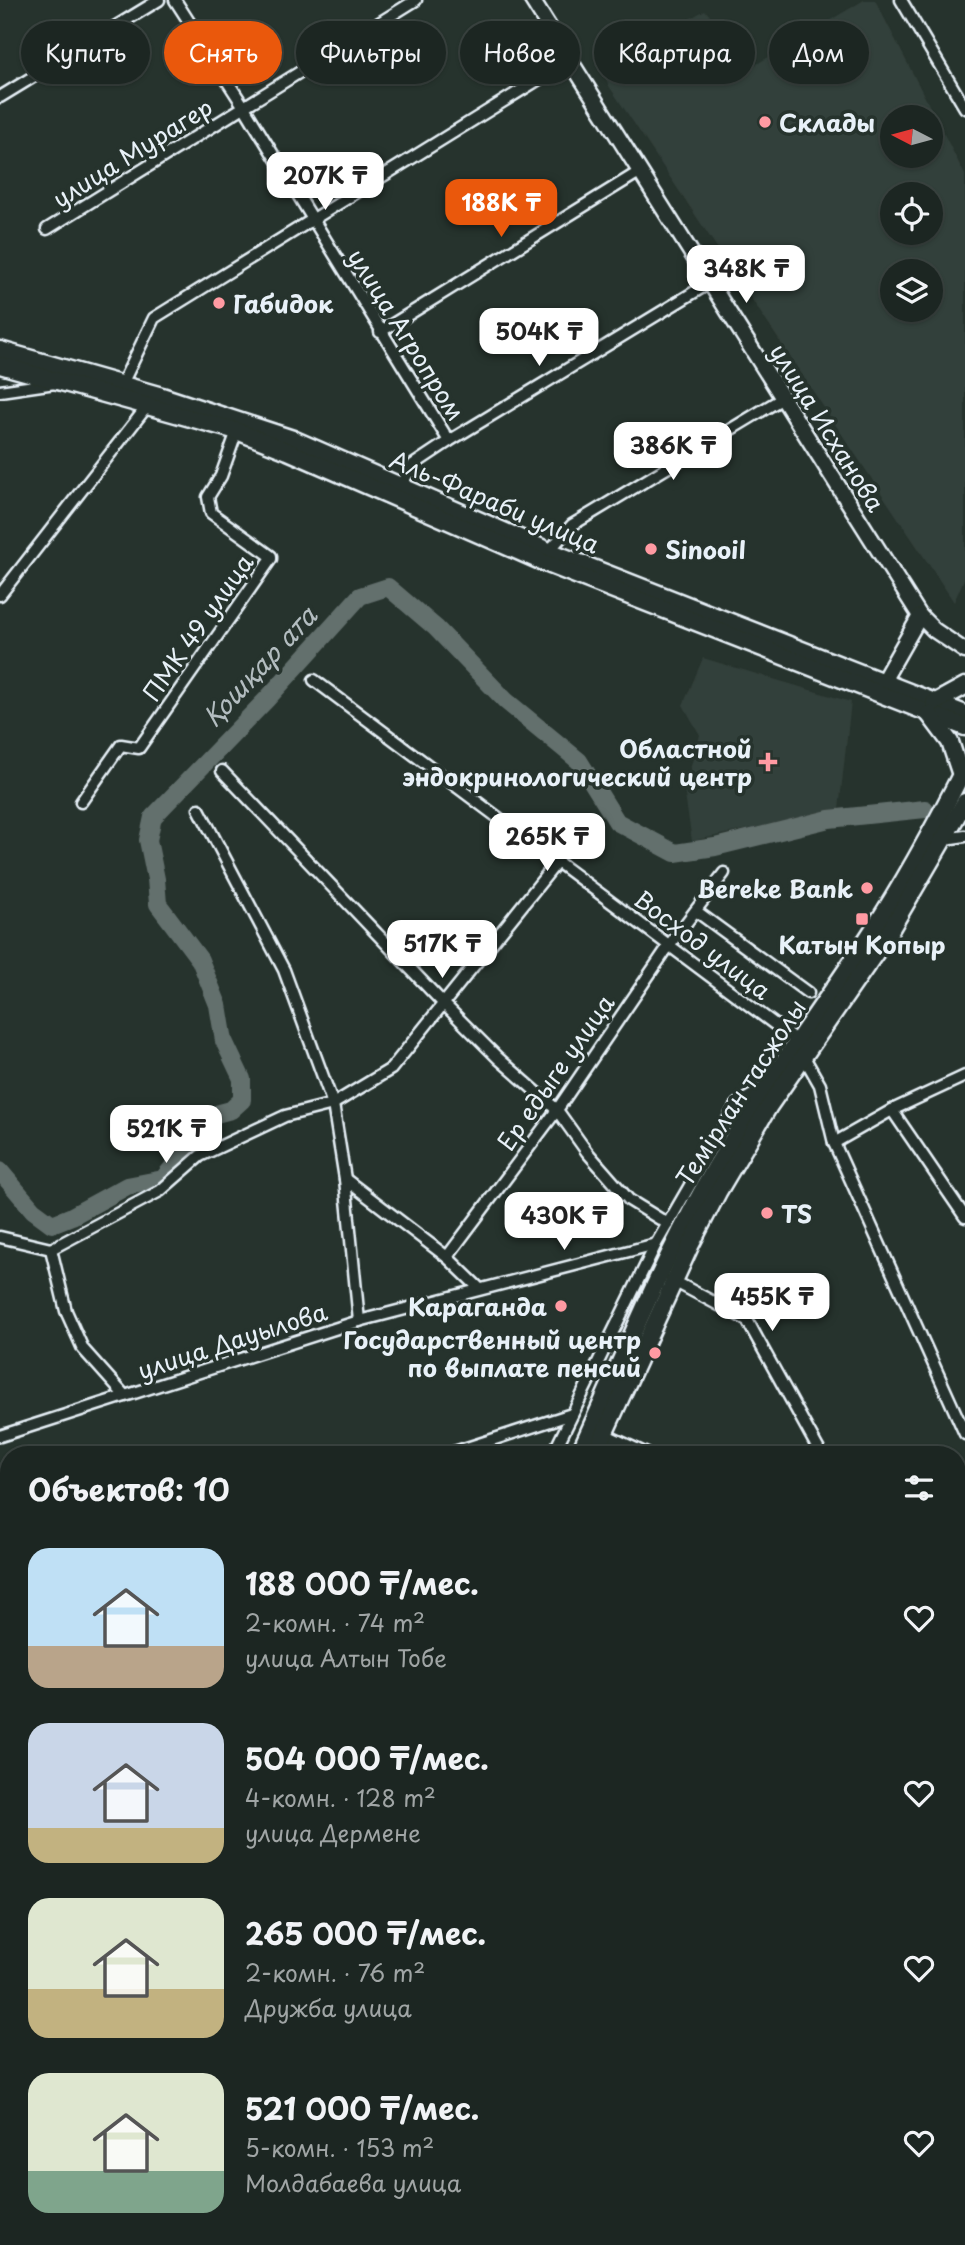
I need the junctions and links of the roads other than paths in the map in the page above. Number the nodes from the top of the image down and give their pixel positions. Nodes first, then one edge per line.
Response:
1 (159, 0) edge
2 (175, 0) edge
3 (416, 0) edge
4 (532, 0) edge
5 (901, 0) edge
6 (545, 21) edge
7 (580, 76) edge
8 (531, 84) edge
9 (0, 97) edge
10 (244, 107) junction
11 (965, 108) edge
12 (639, 172) junction
13 (312, 220) junction
14 (47, 229) dead end
15 (711, 282) junction
16 (380, 332) junction
17 (0, 350) edge
18 (0, 365) edge
19 (62, 382) junction
20 (121, 386) junction
21 (0, 391) edge
22 (783, 398) junction
23 (151, 400) junction
24 (237, 431) junction
25 (449, 441) junction
26 (400, 486) junction
27 (550, 551) junction
28 (0, 595) edge
29 (920, 616) junction
30 (965, 652) edge
31 (314, 680) dead end
32 (883, 681) junction
33 (965, 686) edge
34 (932, 708) junction
35 (965, 714) edge
36 (965, 727) edge
37 (222, 771) dead end
38 (963, 771) edge
39 (81, 802) dead end
40 (965, 802) edge
41 (199, 809) dead end
42 (965, 836) edge
43 (945, 839) junction
44 (557, 862) junction
45 (724, 873) dead end
46 (696, 911) junction
47 (670, 944) junction
48 (808, 993) dead end
49 (443, 1003) junction
50 (797, 1041) junction
51 (804, 1057) junction
52 (965, 1076) edge
53 (764, 1087) junction
54 (332, 1104) junction
55 (557, 1110) junction
56 (892, 1110) junction
57 (834, 1143) junction
58 (345, 1179) junction
59 (965, 1217) edge
60 (668, 1224) junction
61 (0, 1237) edge
62 (656, 1244) junction
63 (51, 1249) junction
64 (447, 1257) junction
65 (668, 1278) junction
66 (480, 1289) junction
67 (359, 1321) junction
68 (125, 1396) junction
69 (572, 1414) junction
70 (604, 1434) junction
71 (965, 1434) edge
72 (0, 1436) edge
73 (473, 1446) edge
74 (557, 1446) edge
75 (583, 1446) edge
76 (599, 1446) edge
77 (630, 1446) edge
78 (817, 1446) edge

1 - 9 street
2 - 10 street, улица Агропром
3 - 10 street, улица Мурагер
4 - 6 main road, улица Исханова
5 - 11 street
7 - 12 main road, улица Исханова
8 - 13 street
10 - 13 street, улица Агропром
10 - 14 street, улица Мурагер
12 - 15 main road, улица Исханова
12 - 16 street
13 - 16 street, улица Агропром
13 - 20 street
15 - 22 main road, улица Исханова
15 - 25 street
16 - 25 street, улица Агропром
17 - 20 main road, Аль-Фараби улица
18 - 19 main road, Аль-Фараби улица
19 - 21 street
19 - 23 main road, Аль-Фараби улица
20 - 23 main road, Аль-Фараби улица
22 - 27 street
22 - 29 main road, улица Исханова
23 - 24 main road, Аль-Фараби улица
23 - 26 main road, Аль-Фараби улица
23 - 28 street
24 - 34 main road, Аль-Фараби улица
24 - 39 street, ПМК 49 улица
25 - 26 street
26 - 27 main road, Аль-Фараби улица
27 - 32 main road, Аль-Фараби улица
29 - 30 main road, улица Исханова
29 - 32 main road
31 - 44 street, Восход улица
32 - 34 main road, Аль-Фараби улица
33 - 34 main road
34 - 35 main road, Аль-Фараби улица
34 - 36 main road, Аль-Фараби улица
34 - 38 main road
37 - 49 street
38 - 50 main road, Темірлан тасжолы
40 - 43 main road, Темірлан тасжолы
41 - 54 street
42 - 43 street
43 - 51 main road, Темірлан тасжолы
44 - 47 street, Восход улица
44 - 49 street
45 - 46 street, Ер едыге улица
46 - 47 street, Ер едыге улица
46 - 48 street
47 - 50 street, Восход улица
47 - 55 street, Ер едыге улица
49 - 54 street
49 - 55 street
50 - 53 main road, Темірлан тасжолы
51 - 57 street
51 - 65 main road, Темірлан тасжолы
52 - 56 street
53 - 60 street
53 - 65 main road, Темірлан тасжолы
54 - 58 street
54 - 63 street
55 - 60 street
55 - 64 street, Ер едыге улица
56 - 57 street
56 - 59 street
57 - 71 street
58 - 64 street
58 - 67 street
60 - 62 street
61 - 63 street
62 - 66 street, улица Дауылова
62 - 69 street
63 - 68 street
64 - 66 street
65 - 70 main road, Темірлан тасжолы
65 - 75 main road, Темірлан тасжолы
65 - 78 street
66 - 67 street, улица Дауылова
67 - 68 street, улица Дауылова
68 - 72 street, улица Дауылова
69 - 73 street
69 - 74 street
70 - 76 main road, Темірлан тасжолы
70 - 77 street

